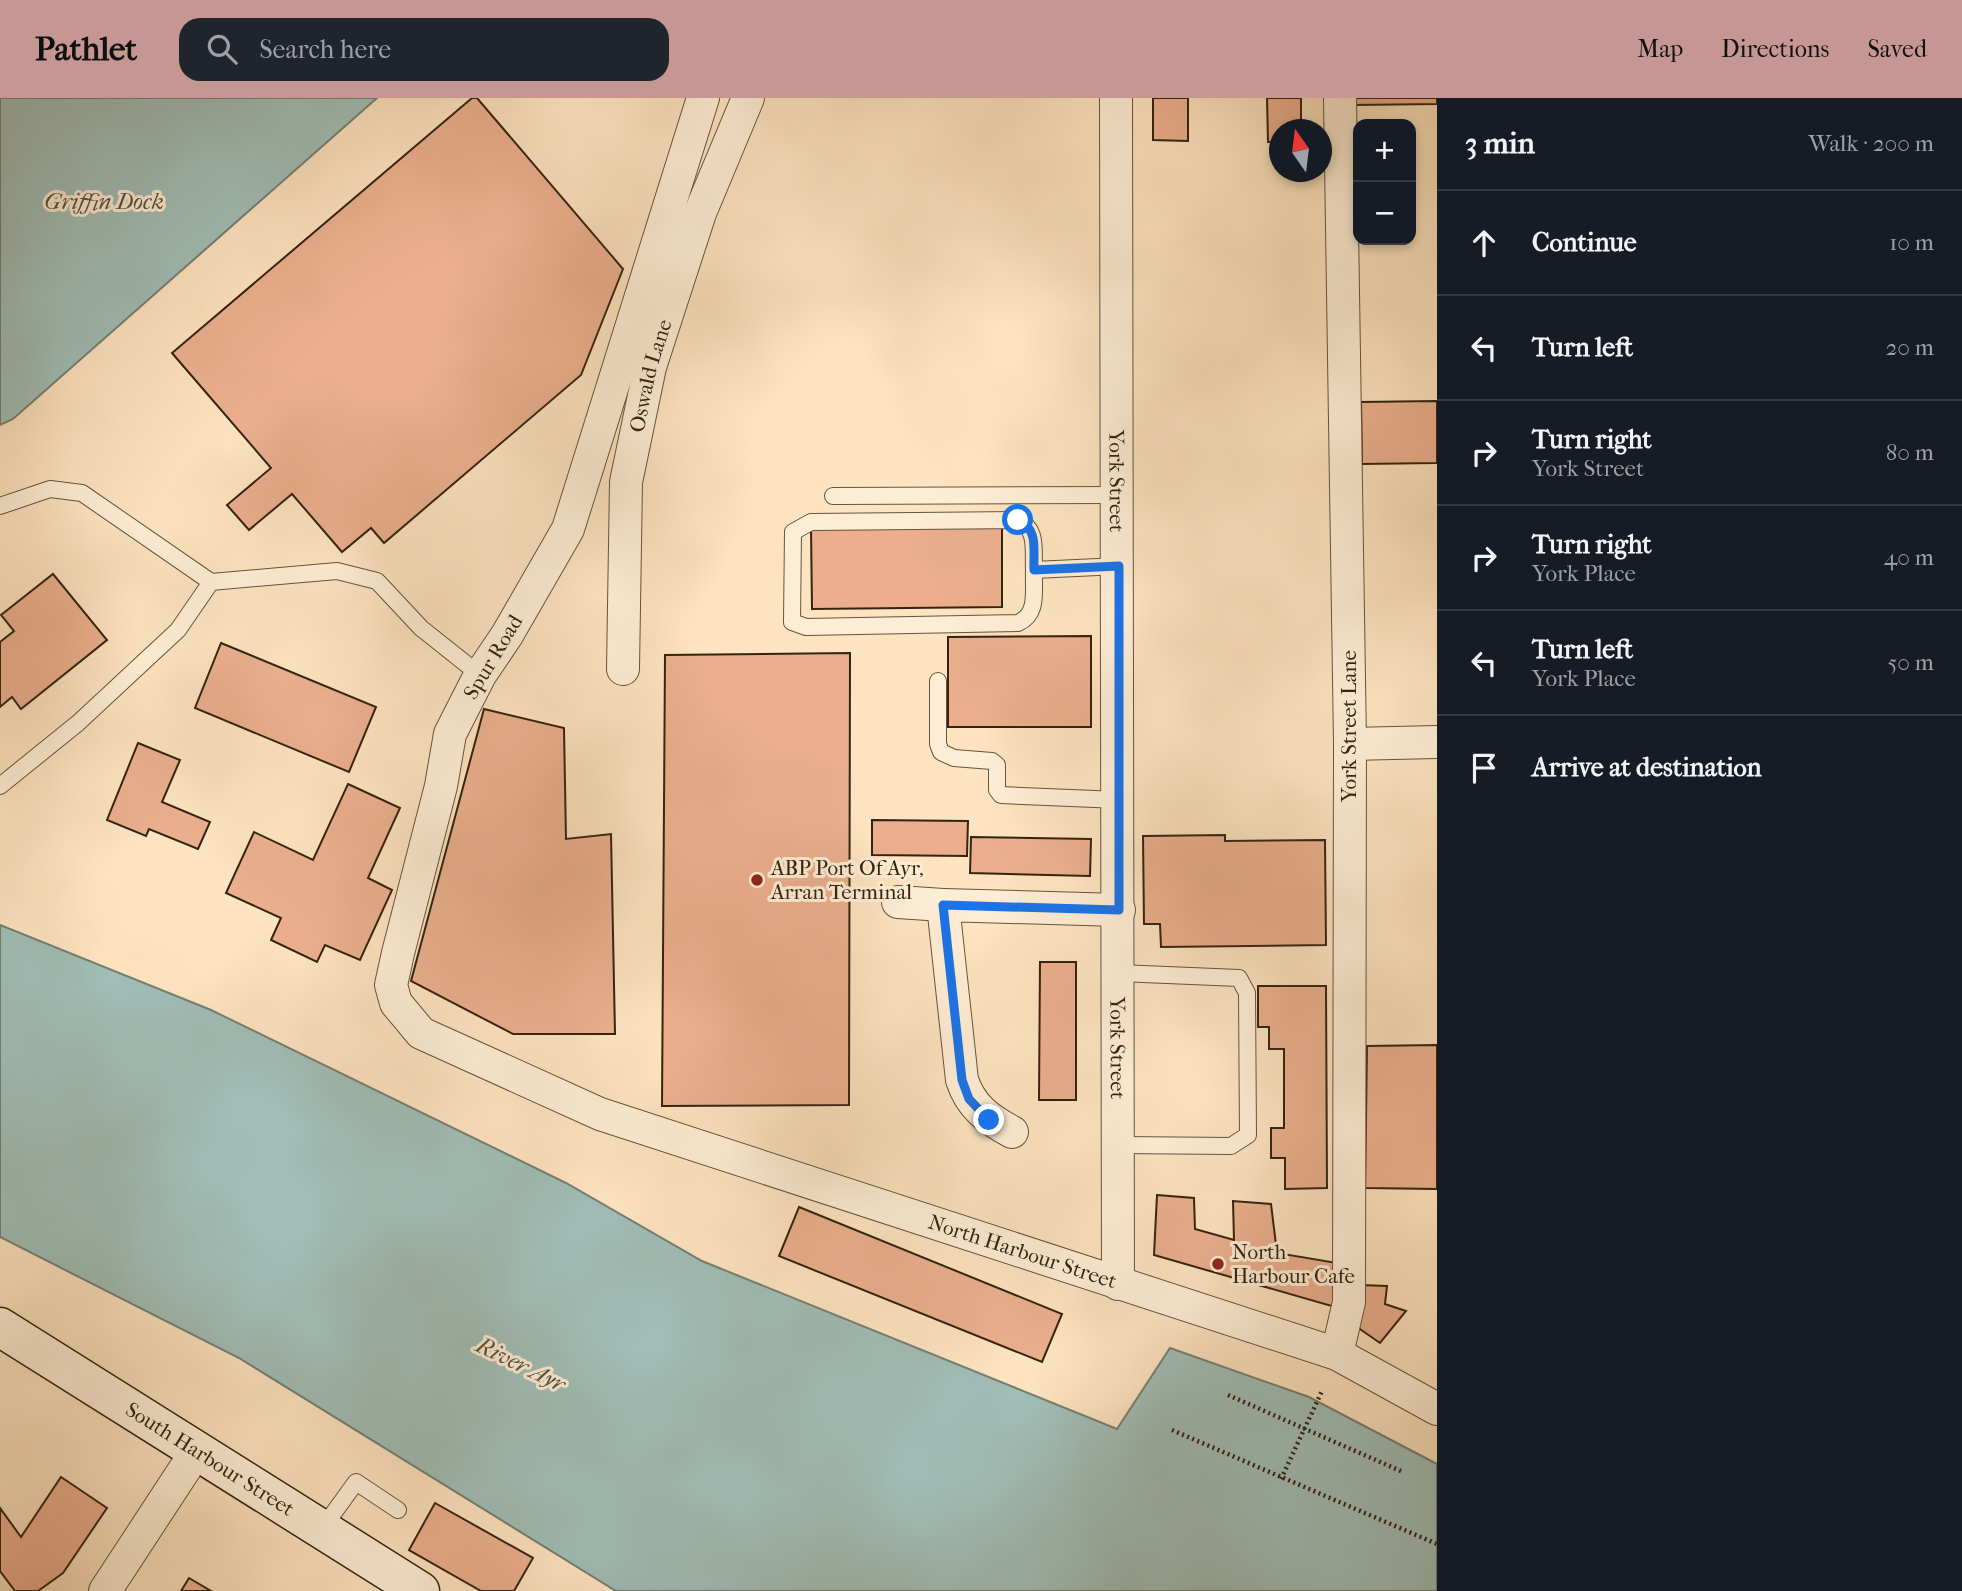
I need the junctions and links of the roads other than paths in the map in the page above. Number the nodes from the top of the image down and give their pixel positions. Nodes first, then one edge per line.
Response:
1 (703, 98) edge
2 (748, 98) edge
3 (1116, 98) edge
4 (1340, 98) edge
5 (1119, 495) junction
6 (833, 496) dead end
7 (0, 506) edge
8 (1119, 566) junction
9 (1034, 570) junction
10 (211, 582) junction
11 (623, 668) dead end
12 (480, 675) junction
13 (938, 681) dead end
14 (1437, 742) edge
15 (1350, 744) junction
16 (0, 786) edge
17 (1119, 800) junction
18 (898, 902) dead end
19 (943, 905) junction
20 (1119, 910) junction
21 (1119, 973) junction
22 (600, 1114) joint
23 (1013, 1132) dead end
24 (1118, 1145) junction
25 (1118, 1284) junction
26 (2, 1328) edge
27 (1337, 1354) junction
28 (1437, 1409) edge
29 (196, 1452) junction
30 (398, 1510) dead end
31 (323, 1529) junction
32 (104, 1591) edge
33 (420, 1591) edge

1 - 12 street, Spur Road
2 - 11 street, Oswald Lane
3 - 5 street, York Street
4 - 15 street, York Street Lane
5 - 6 lane
5 - 8 street, York Street
7 - 10 lane
8 - 9 lane
8 - 17 street, York Street
9 - 9 lane
10 - 12 lane
10 - 16 lane
12 - 22 street, Spur Road
13 - 17 lane
14 - 15 street
15 - 27 street, York Street Lane
17 - 20 street, York Street
18 - 19 street
19 - 20 street
19 - 23 street
20 - 21 street, York Street
21 - 24 street, York Street
21 - 24 lane
22 - 25 street, North Harbour Street
24 - 25 street, York Street
25 - 27 street, North Harbour Street
26 - 29 main road, South Harbour Street
27 - 28 street, North Harbour Street
29 - 31 main road, South Harbour Street
29 - 32 street
30 - 31 lane
31 - 33 main road, South Harbour Street

